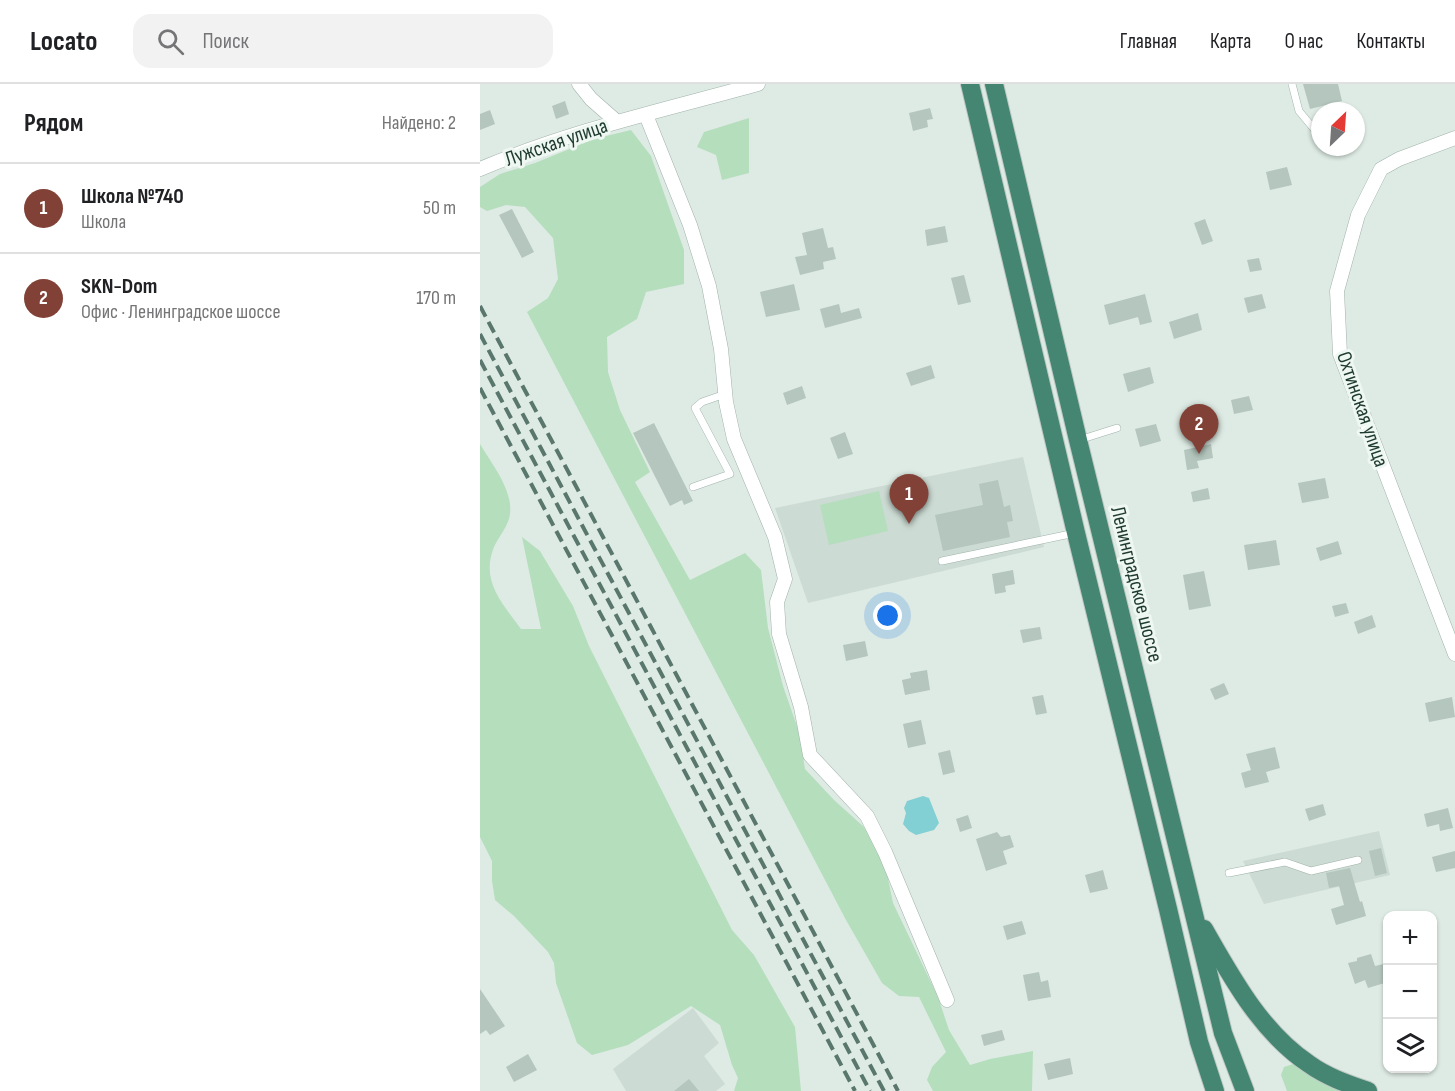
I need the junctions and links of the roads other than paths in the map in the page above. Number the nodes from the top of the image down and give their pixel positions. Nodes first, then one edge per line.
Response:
1 (579, 84) edge
2 (758, 84) edge
3 (970, 84) edge
4 (994, 84) edge
5 (1292, 84) edge
6 (646, 115) junction
7 (616, 121) junction
8 (1311, 125) edge
9 (1455, 138) edge
10 (480, 169) edge
11 (725, 394) junction
12 (1117, 428) dead end
13 (1078, 440) junction
14 (693, 487) dead end
15 (1076, 533) junction
16 (942, 561) dead end
17 (1455, 654) edge
18 (1358, 860) dead end
19 (1229, 873) dead end
20 (1193, 908) junction
21 (947, 1000) dead end
22 (1198, 1042) junction
23 (1208, 1091) edge
24 (1215, 1091) edge
25 (1245, 1091) edge
26 (1368, 1091) edge

1 - 7 street, Лужская улица
2 - 6 street
3 - 15 highway
4 - 13 highway, Ленинградское шоссе
5 - 8 lane
6 - 7 street
6 - 11 street
7 - 10 street, Лужская улица
9 - 17 street, Охтинская улица
11 - 14 lane
11 - 21 street
12 - 13 lane
13 - 20 highway, Ленинградское шоссе
15 - 16 lane
15 - 22 highway
18 - 19 lane
20 - 25 highway, Ленинградское шоссе
20 - 26 highway
22 - 23 highway
22 - 24 highway

